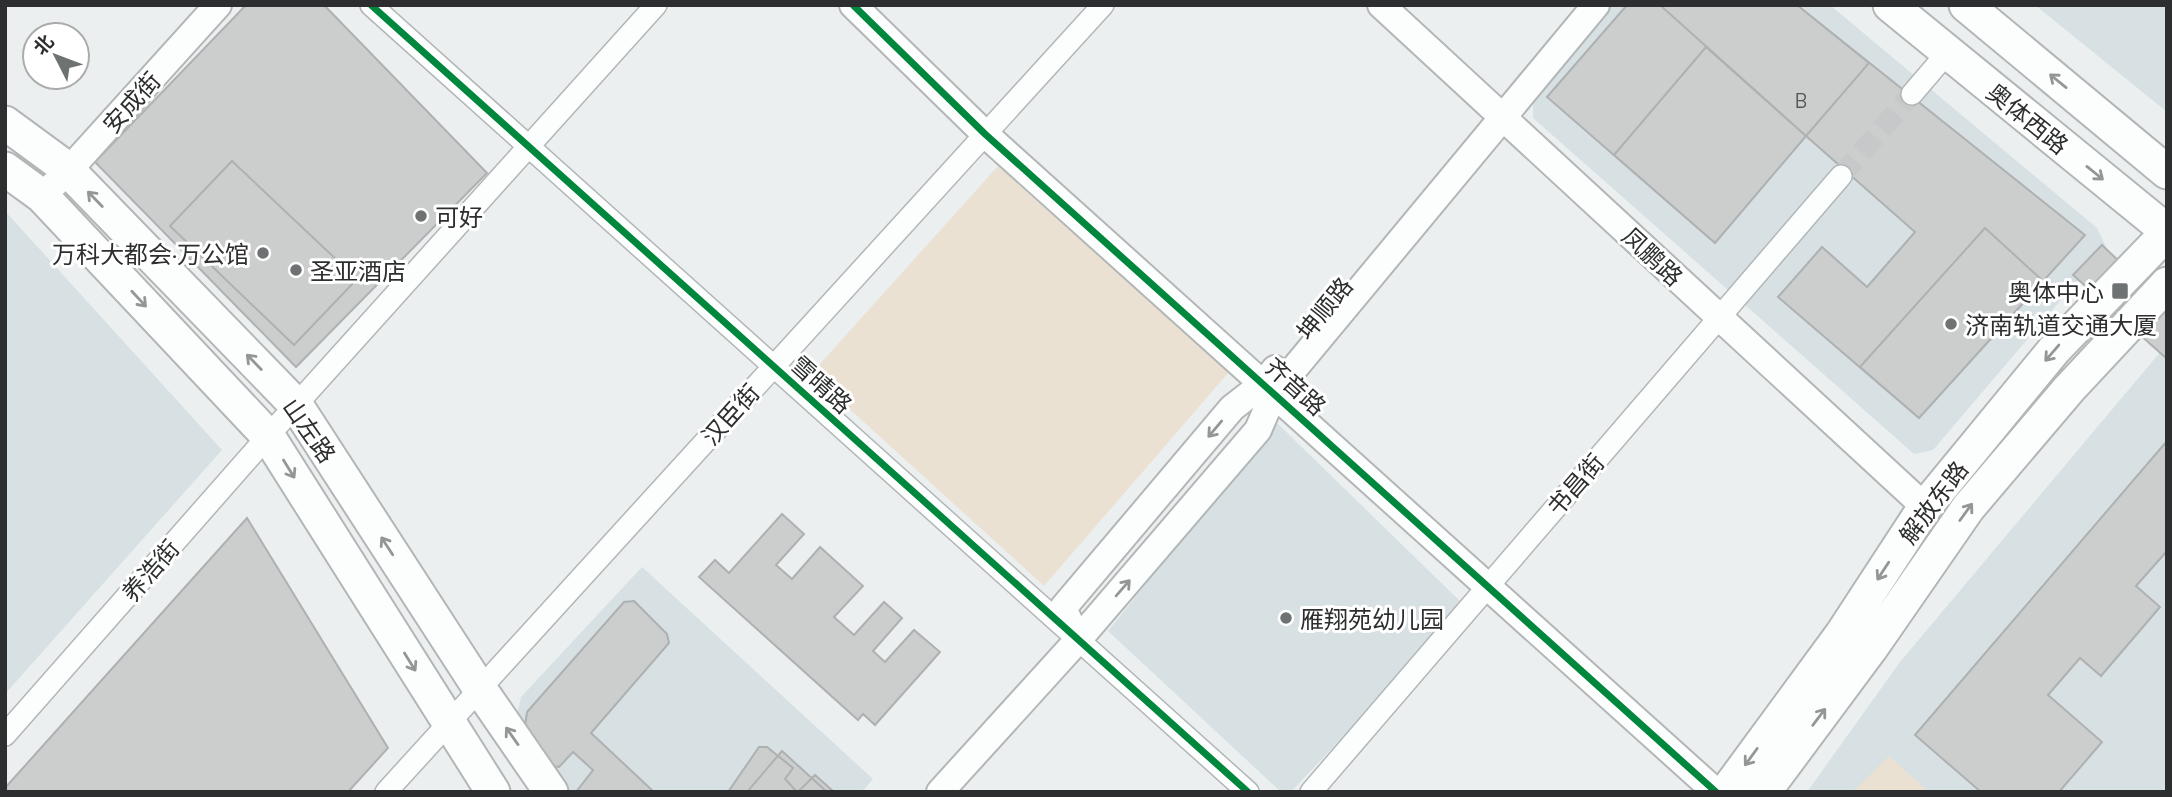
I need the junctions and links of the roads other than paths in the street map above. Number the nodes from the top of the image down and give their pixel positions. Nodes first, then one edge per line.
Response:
1 (218, 5) edge
2 (371, 5) edge
3 (656, 5) edge
4 (853, 5) edge
5 (1103, 5) edge
6 (1381, 5) edge
7 (1573, 5) edge
8 (1596, 5) edge
9 (1890, 5) edge
10 (1966, 5) edge
11 (1948, 52) junction
12 (1912, 94) tunnel mouth
13 (1497, 113) junction
14 (5, 123) edge
15 (985, 134) junction
16 (528, 147) junction
17 (5, 169) edge
18 (68, 171) junction
19 (2167, 172) edge
20 (1841, 176) tunnel mouth
21 (42, 196) junction
22 (2167, 232) edge
23 (2167, 284) edge
24 (1720, 317) junction
25 (773, 366) junction
26 (1269, 388) junction
27 (296, 405) junction
28 (268, 436) junction
29 (1925, 507) junction
30 (1487, 586) junction
31 (1078, 640) junction
32 (480, 690) junction
33 (448, 723) junction
34 (5, 735) edge
35 (386, 792) edge
36 (493, 792) edge
37 (551, 792) edge
38 (940, 792) edge
39 (1248, 792) edge
40 (1311, 792) edge
41 (1716, 792) edge
42 (1726, 792) edge
43 (1764, 792) edge

1 - 18 street, 安成街
2 - 16 street, 雪晴路
3 - 16 street, 养浩街
4 - 15 street, 齐音路
5 - 15 street, 汉臣街
6 - 13 street, 凤鹏路
7 - 13 street, 坤顺路
8 - 13 street, 坤顺路
9 - 11 main road, 奥体西路
19 -> 10 main road, 奥体西路
11 - 12 street
11 -> 22 main road, 奥体西路
13 - 24 street, 凤鹏路
13 - 26 street, 坤顺路
14 - 18 main road, 山左路
15 - 25 street, 汉臣街
15 - 26 street, 齐音路
16 - 25 street, 雪晴路
16 - 27 street, 养浩街
17 - 21 main road, 山左路
18 - 21 street, 安成街
27 -> 18 main road, 山左路
20 - 24 street, 书昌街
21 -> 28 main road, 山左路
22 -> 29 main road, 解放东路
43 -> 23 main road, 解放东路
24 - 29 street, 凤鹏路
24 - 30 street, 书昌街
25 - 31 street, 雪晴路
25 - 32 street, 汉臣街
26 - 30 street, 齐音路
26 - 31 street, 坤顺路
27 - 28 street, 养浩街
32 -> 27 main road, 山左路
28 -> 33 main road, 山左路
28 - 34 street, 养浩街
29 -> 42 main road, 解放东路
30 - 40 street, 书昌街
30 - 41 street, 齐音路
31 - 38 street, 坤顺路
31 - 39 street, 雪晴路
32 - 33 street, 汉臣街
37 -> 32 main road, 山左路
33 - 35 street, 汉臣街
33 - 36 main road, 山左路

